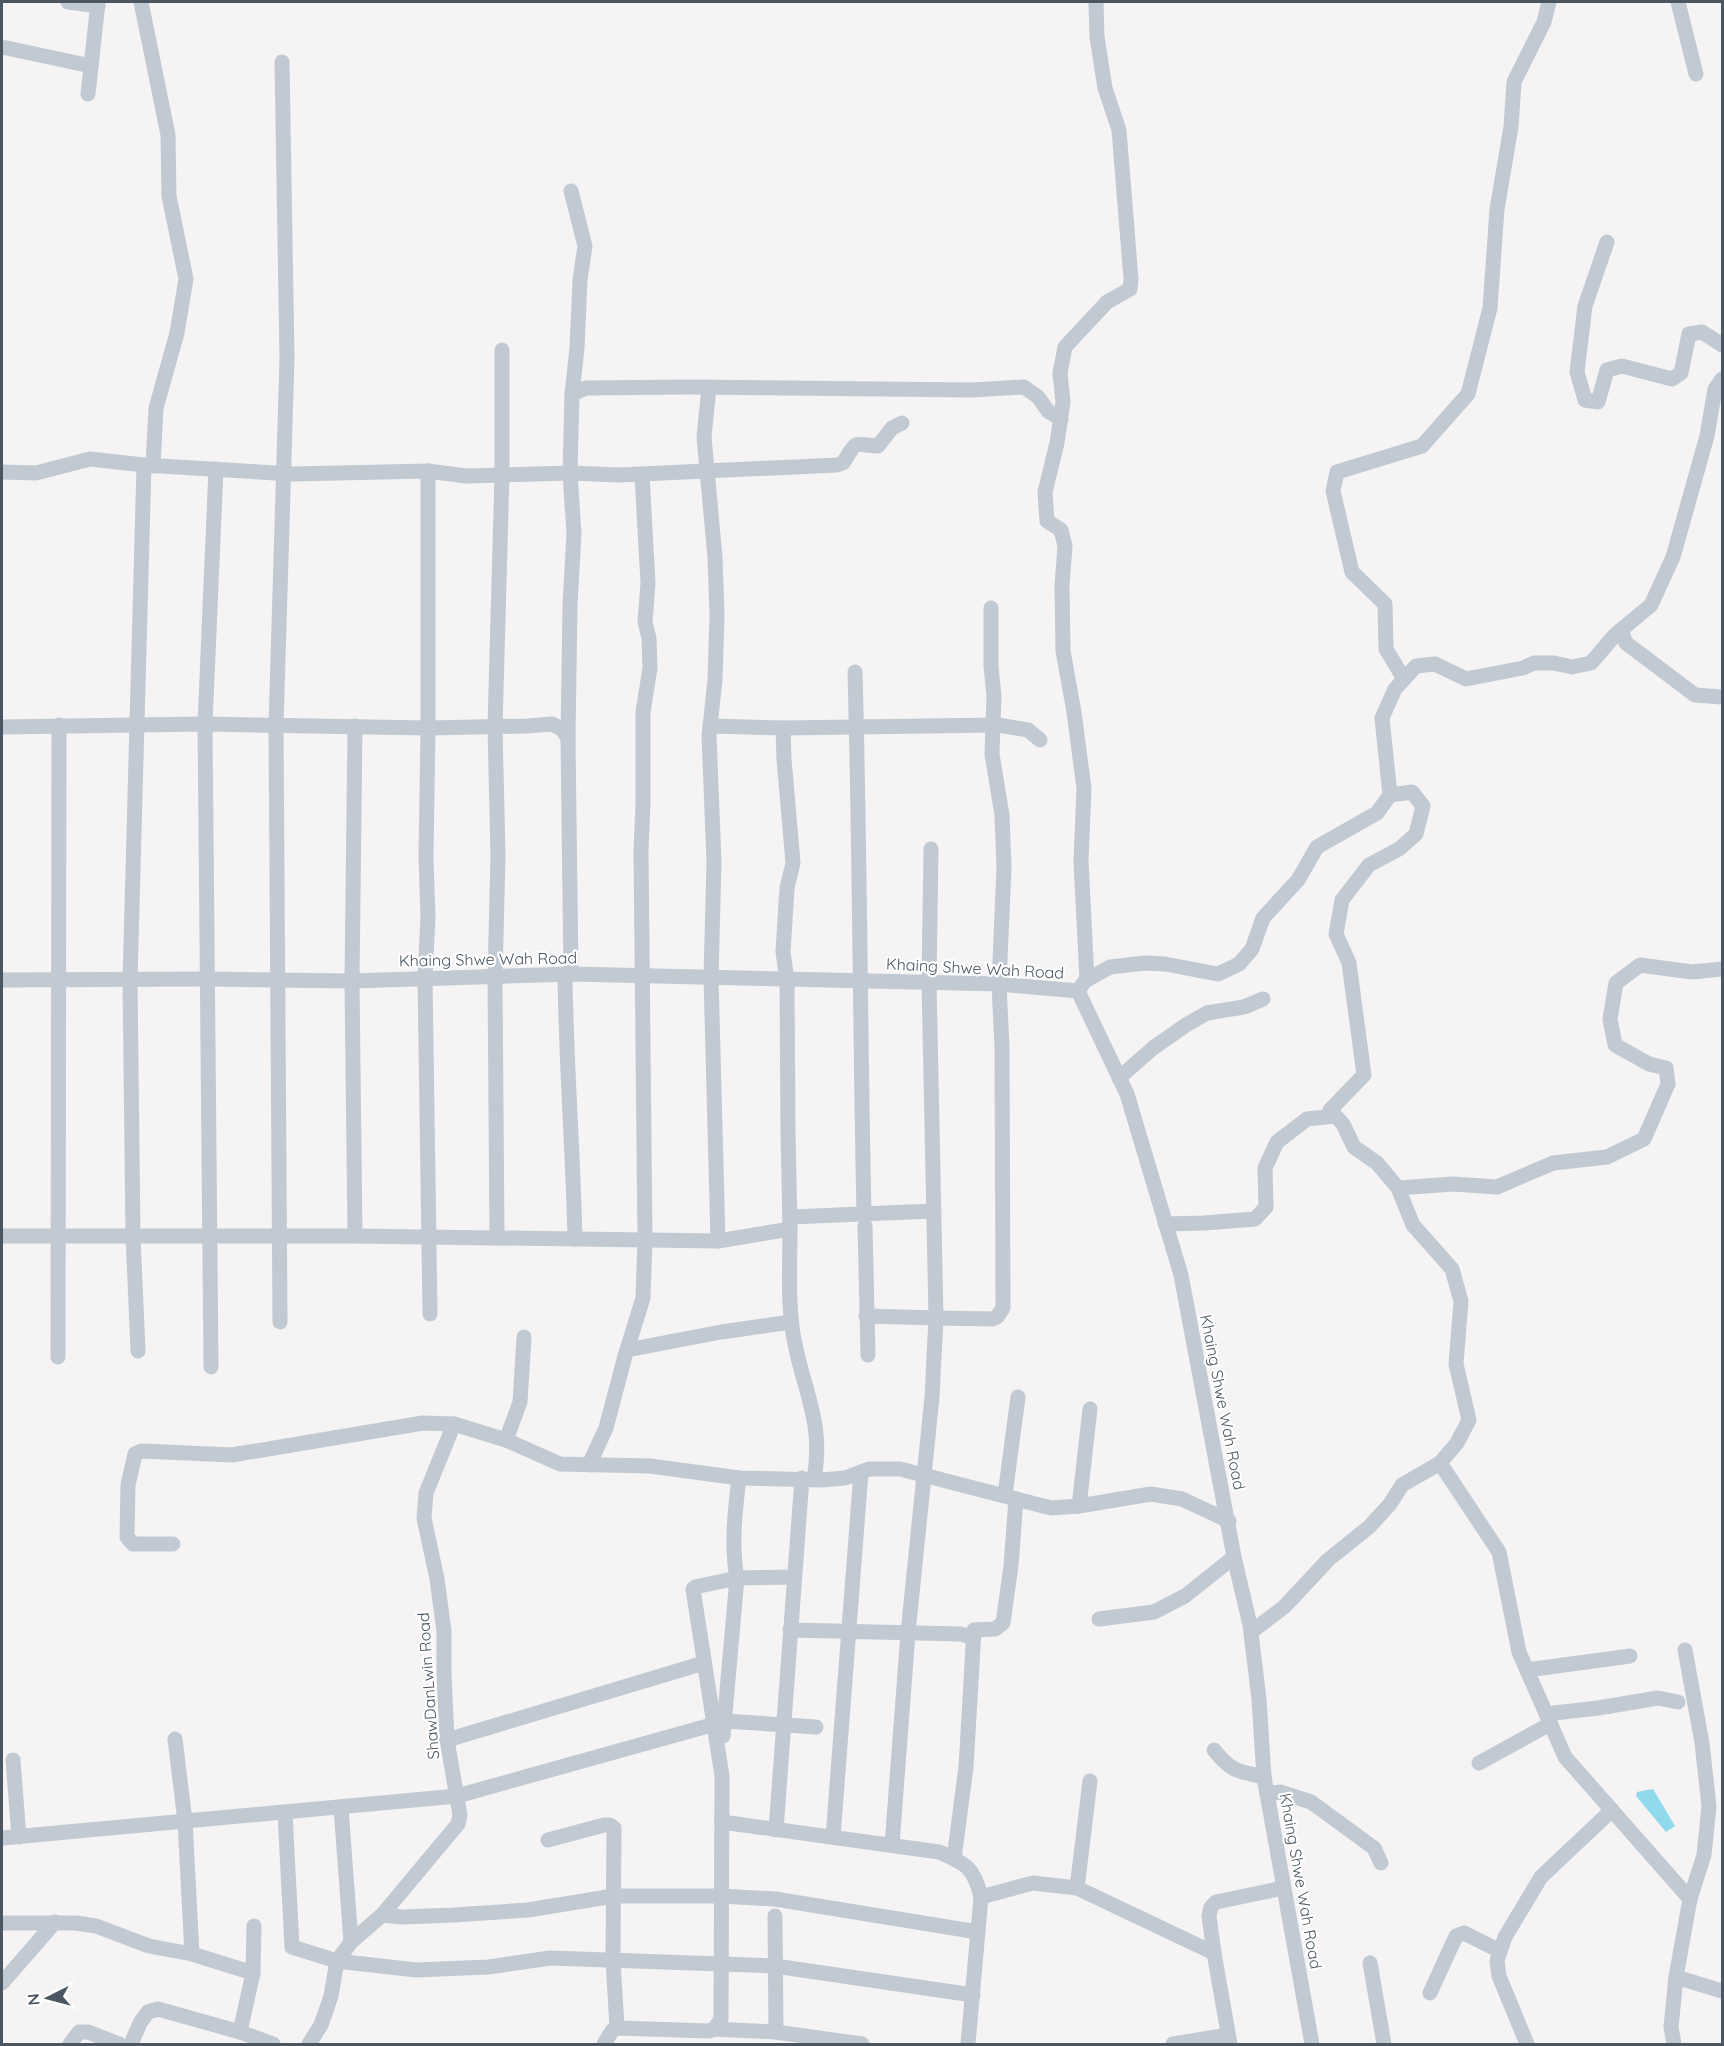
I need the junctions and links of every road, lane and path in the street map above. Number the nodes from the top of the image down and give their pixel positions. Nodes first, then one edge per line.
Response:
1 (68, 2) edge
2 (141, 2) edge
3 (1096, 2) edge
4 (1549, 2) edge
5 (1678, 2) edge
6 (98, 4) edge
7 (2, 47) edge
8 (282, 62) dead end
9 (91, 66) junction
10 (1696, 74) dead end
11 (88, 94) dead end
12 (571, 191) dead end
13 (1607, 242) dead end
14 (1722, 345) edge
15 (502, 350) dead end
16 (1722, 379) edge
17 (710, 387) junction
18 (572, 393) junction
19 (1061, 419) junction
20 (903, 423) dead end
21 (148, 466) junction
22 (216, 469) junction
23 (428, 471) junction
24 (2, 472) edge
25 (570, 472) junction
26 (707, 472) junction
27 (284, 473) junction
28 (502, 474) junction
29 (642, 475) junction
30 (992, 608) dead end
31 (1621, 630) junction
32 (855, 672) dead end
33 (1404, 679) junction
34 (1722, 697) edge
35 (206, 724) junction
36 (58, 725) junction
37 (136, 725) junction
38 (993, 725) junction
39 (276, 726) junction
40 (355, 726) junction
41 (710, 726) junction
42 (857, 726) junction
43 (2, 727) edge
44 (495, 727) junction
45 (428, 728) junction
46 (783, 728) junction
47 (568, 738) junction
48 (1040, 740) dead end
49 (1398, 794) junction
50 (931, 849) dead end
51 (1722, 969) edge
52 (568, 975) junction
53 (425, 977) junction
54 (642, 977) junction
55 (711, 977) junction
56 (495, 978) junction
57 (209, 979) junction
58 (279, 979) junction
59 (2, 980) edge
60 (130, 980) junction
61 (788, 980) junction
62 (59, 981) junction
63 (352, 981) junction
64 (859, 981) junction
65 (929, 982) junction
66 (999, 984) junction
67 (1082, 985) junction
68 (1263, 999) dead end
69 (1119, 1078) junction
70 (1335, 1116) junction
71 (1398, 1188) junction
72 (933, 1211) junction
73 (864, 1219) junction
74 (791, 1223) junction
75 (1165, 1224) junction
76 (2, 1236) edge
77 (134, 1236) junction
78 (208, 1236) junction
79 (281, 1236) junction
80 (355, 1236) junction
81 (58, 1237) junction
82 (428, 1237) junction
83 (497, 1238) junction
84 (575, 1239) junction
85 (645, 1240) junction
86 (718, 1241) junction
87 (430, 1314) dead end
88 (866, 1316) junction
89 (936, 1318) junction
90 (280, 1322) dead end
91 (791, 1322) junction
92 (524, 1337) dead end
93 (627, 1350) junction
94 (138, 1351) dead end
95 (868, 1355) dead end
96 (58, 1357) dead end
97 (211, 1367) dead end
98 (1018, 1397) dead end
99 (1090, 1409) dead end
100 (454, 1424) junction
101 (506, 1440) junction
102 (1440, 1463) junction
103 (589, 1465) junction
104 (861, 1472) junction
105 (923, 1476) junction
106 (739, 1478) junction
107 (808, 1479) junction
108 (1011, 1497) junction
109 (1079, 1506) junction
110 (1228, 1521) junction
111 (173, 1544) dead end
112 (1234, 1557) junction
113 (794, 1577) junction
114 (737, 1578) junction
115 (1099, 1619) dead end
116 (790, 1630) junction
117 (848, 1631) junction
118 (1251, 1632) junction
119 (908, 1633) junction
120 (973, 1638) junction
121 (1685, 1650) dead end
122 (1630, 1656) dead end
123 (704, 1663) junction
124 (1527, 1670) junction
125 (1678, 1702) dead end
126 (1548, 1719) junction
127 (719, 1723) junction
128 (783, 1725) junction
129 (816, 1727) dead end
130 (175, 1739) dead end
131 (447, 1740) junction
132 (1214, 1750) dead end
133 (14, 1760) dead end
134 (1479, 1763) dead end
135 (1264, 1777) junction
136 (1090, 1781) dead end
137 (1267, 1794) junction
138 (457, 1796) junction
139 (341, 1808) junction
140 (1612, 1810) junction
141 (285, 1813) junction
142 (1715, 1816) edge
143 (185, 1821) junction
144 (722, 1822) junction
145 (776, 1830) junction
146 (19, 1837) junction
147 (833, 1837) junction
148 (2, 1839) edge
149 (549, 1840) dead end
150 (892, 1845) junction
151 (954, 1859) junction
152 (1381, 1863) dead end
153 (1077, 1888) junction
154 (1283, 1888) junction
155 (614, 1896) junction
156 (721, 1896) junction
157 (981, 1898) junction
158 (1690, 1899) junction
159 (382, 1915) junction
160 (775, 1916) dead end
161 (55, 1922) junction
162 (2, 1923) edge
163 (254, 1926) dead end
164 (978, 1932) junction
165 (351, 1942) junction
166 (1500, 1951) junction
167 (1214, 1953) junction
168 (192, 1954) junction
169 (613, 1960) junction
170 (337, 1961) junction
171 (720, 1963) junction
172 (1370, 1963) dead end
173 (775, 1966) junction
174 (253, 1973) junction
175 (1676, 1977) junction
176 (2, 1983) edge
177 (1722, 1991) edge
178 (1430, 1993) dead end
179 (973, 1995) junction
180 (617, 2028) junction
181 (714, 2029) junction
182 (240, 2032) junction
183 (776, 2032) junction
184 (739, 2038) edge
185 (1229, 2040) edge
186 (70, 2044) edge
187 (119, 2044) edge
188 (131, 2044) edge
189 (273, 2044) edge
190 (309, 2044) edge
191 (604, 2044) edge
192 (862, 2044) edge
193 (968, 2044) edge
194 (1173, 2044) edge
195 (1312, 2044) edge
196 (1384, 2044) edge
197 (1527, 2044) edge
198 (1674, 2044) edge

1 - 6 street
2 - 21 street
3 - 19 street
4 - 33 street
5 - 10 street
6 - 9 street
7 - 9 street
8 - 27 street
9 - 11 street
12 - 18 street
13 - 14 street
15 - 28 street
16 - 31 street
17 - 18 street
17 - 19 street
17 - 26 street
18 - 25 street
19 - 67 street
20 - 26 street
21 - 22 street
21 - 24 street
21 - 37 street
22 - 27 street
22 - 35 street
23 - 27 street
23 - 28 street
23 - 45 street
25 - 28 street
25 - 29 street
25 - 47 street
26 - 29 street
26 - 41 street
27 - 39 street
28 - 44 street
29 - 54 street
30 - 38 street
31 - 33 street
31 - 34 street
32 - 42 street
33 - 49 street
35 - 37 street
35 - 39 street
35 - 57 street
36 - 37 street
36 - 43 street
36 - 62 street
37 - 60 street
38 - 42 street
38 - 48 street
38 - 66 street
39 - 40 street
39 - 58 street
40 - 45 street
40 - 63 street
41 - 46 street
41 - 55 street
42 - 46 street
42 - 64 street
44 - 45 street
44 - 47 street
44 - 56 street
45 - 53 street
46 - 61 street
47 - 52 street
49 - 67 street
49 - 70 street
50 - 65 street
51 - 71 street
52 - 54 street, Khaing Shwe Wah Road
52 - 56 street, Khaing Shwe Wah Road
52 - 84 street
53 - 56 street, Khaing Shwe Wah Road
53 - 63 street, Khaing Shwe Wah Road
53 - 82 street
54 - 55 street, Khaing Shwe Wah Road
54 - 85 street
55 - 61 street, Khaing Shwe Wah Road
55 - 86 street
56 - 83 street
57 - 58 street, Khaing Shwe Wah Road
57 - 60 street, Khaing Shwe Wah Road
57 - 78 street
58 - 63 street, Khaing Shwe Wah Road
58 - 79 street
59 - 62 street, Khaing Shwe Wah Road
60 - 62 street, Khaing Shwe Wah Road
60 - 77 street
61 - 64 street, Khaing Shwe Wah Road
61 - 74 street
62 - 81 street
63 - 80 street
64 - 65 street, Khaing Shwe Wah Road
64 - 73 street
65 - 66 street, Khaing Shwe Wah Road
65 - 72 street
66 - 67 street, Khaing Shwe Wah Road
66 - 89 street
67 - 69 street, Khaing Shwe Wah Road
68 - 69 street
69 - 75 street, Khaing Shwe Wah Road
70 - 71 street
70 - 75 street
71 - 102 street
72 - 73 street
72 - 89 street
73 - 74 street
73 - 88 street
74 - 86 street
74 - 91 street
75 - 110 street, Khaing Shwe Wah Road
76 - 81 street
77 - 78 street
77 - 81 street
77 - 94 street
78 - 79 street
78 - 97 street
79 - 80 street
79 - 90 street
80 - 82 street
81 - 96 street
82 - 83 street
82 - 87 street
83 - 84 street
84 - 85 street
85 - 86 street
85 - 93 street
88 - 89 street
88 - 95 street
89 - 105 street
91 - 93 street
91 - 107 street
92 - 101 street
93 - 103 street
98 - 108 street
99 - 109 street
100 - 101 street
100 - 111 street
100 - 131 street, ShawDanLwin Road
101 - 103 street
102 - 118 street
102 - 124 street
103 - 106 street
104 - 105 street
104 - 107 street
104 - 117 street
105 - 108 street
105 - 119 street
106 - 107 street
106 - 114 street
107 - 113 street
108 - 109 street
108 - 120 street
109 - 110 street
110 - 112 street, Khaing Shwe Wah Road
112 - 115 street
112 - 118 street, Khaing Shwe Wah Road
113 - 114 street
113 - 116 street
114 - 123 street
114 - 127 street
116 - 117 street
116 - 128 street
117 - 119 street
117 - 147 street
118 - 135 street, Khaing Shwe Wah Road
119 - 120 street
119 - 150 street
120 - 151 street
121 - 142 street
122 - 124 street
123 - 127 street
123 - 131 street
124 - 126 street
125 - 126 street
126 - 134 street
126 - 140 street
127 - 128 street
127 - 138 street
127 - 144 street
128 - 129 street
128 - 145 street
130 - 143 street
131 - 138 street, ShawDanLwin Road
132 - 135 street
133 - 146 street
135 - 137 street, Khaing Shwe Wah Road
136 - 153 street
137 - 152 street
137 - 154 street, Khaing Shwe Wah Road
138 - 139 street
138 - 159 street, ShawDanLwin Road
139 - 141 street
139 - 165 street
140 - 158 street
140 - 166 street
141 - 143 street
141 - 170 street
142 - 158 street
143 - 146 street
143 - 168 street
144 - 145 street
144 - 156 street
145 - 147 street
146 - 148 street
147 - 150 street
149 - 155 street
150 - 151 street
151 - 157 street
153 - 157 street
153 - 167 street
154 - 167 street
154 - 195 street, Khaing Shwe Wah Road
155 - 156 street
155 - 159 street
155 - 169 street
156 - 164 street
156 - 171 street
157 - 164 street
158 - 175 street
159 - 165 street, ShawDanLwin Road
160 - 173 street
161 - 162 street
161 - 168 street
161 - 176 street
163 - 174 street
164 - 179 street
165 - 170 street, ShawDanLwin Road
166 - 178 street
166 - 197 street
167 - 185 street
168 - 174 street
169 - 170 street
169 - 171 street
169 - 180 street
170 - 190 street, ShawDanLwin Road
171 - 173 street
171 - 181 street
172 - 196 street
173 - 179 street
173 - 183 street
174 - 182 street
175 - 177 street
175 - 198 street
179 - 193 street
180 - 181 street
180 - 191 street
181 - 184 street
182 - 188 street
182 - 189 street
183 - 184 street
183 - 192 street
185 - 194 street
186 - 187 street

